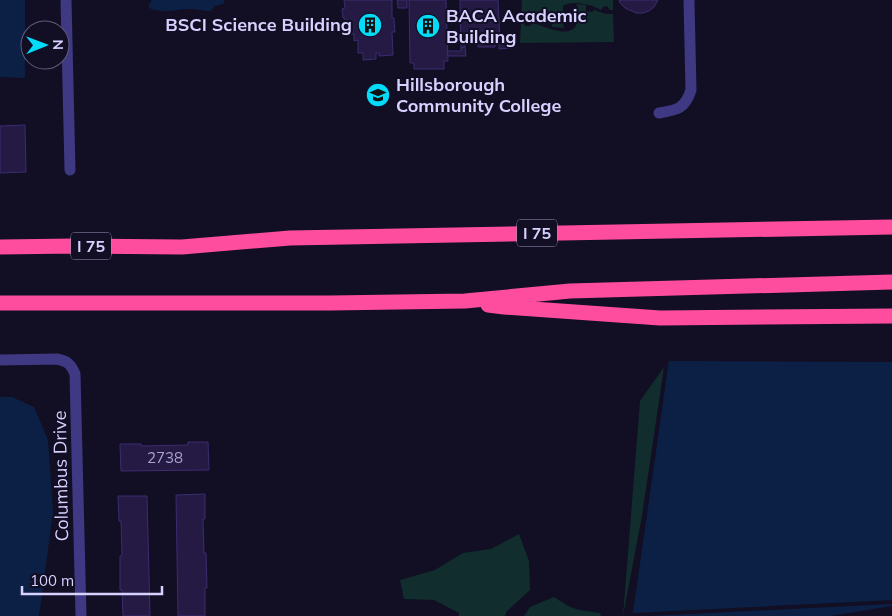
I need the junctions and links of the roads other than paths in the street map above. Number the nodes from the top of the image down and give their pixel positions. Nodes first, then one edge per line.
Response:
1 (66, 0) edge
2 (689, 0) edge
3 (659, 113) dead end
4 (70, 170) dead end
5 (892, 227) edge
6 (0, 247) edge
7 (892, 282) edge
8 (464, 301) junction
9 (0, 303) edge
10 (892, 316) edge
11 (0, 360) edge
12 (81, 616) edge

1 - 4 street
2 - 3 street
5 - 6 highway, I 75
7 - 8 highway
8 - 9 highway
8 - 10 highway
11 - 12 street, Columbus Drive

